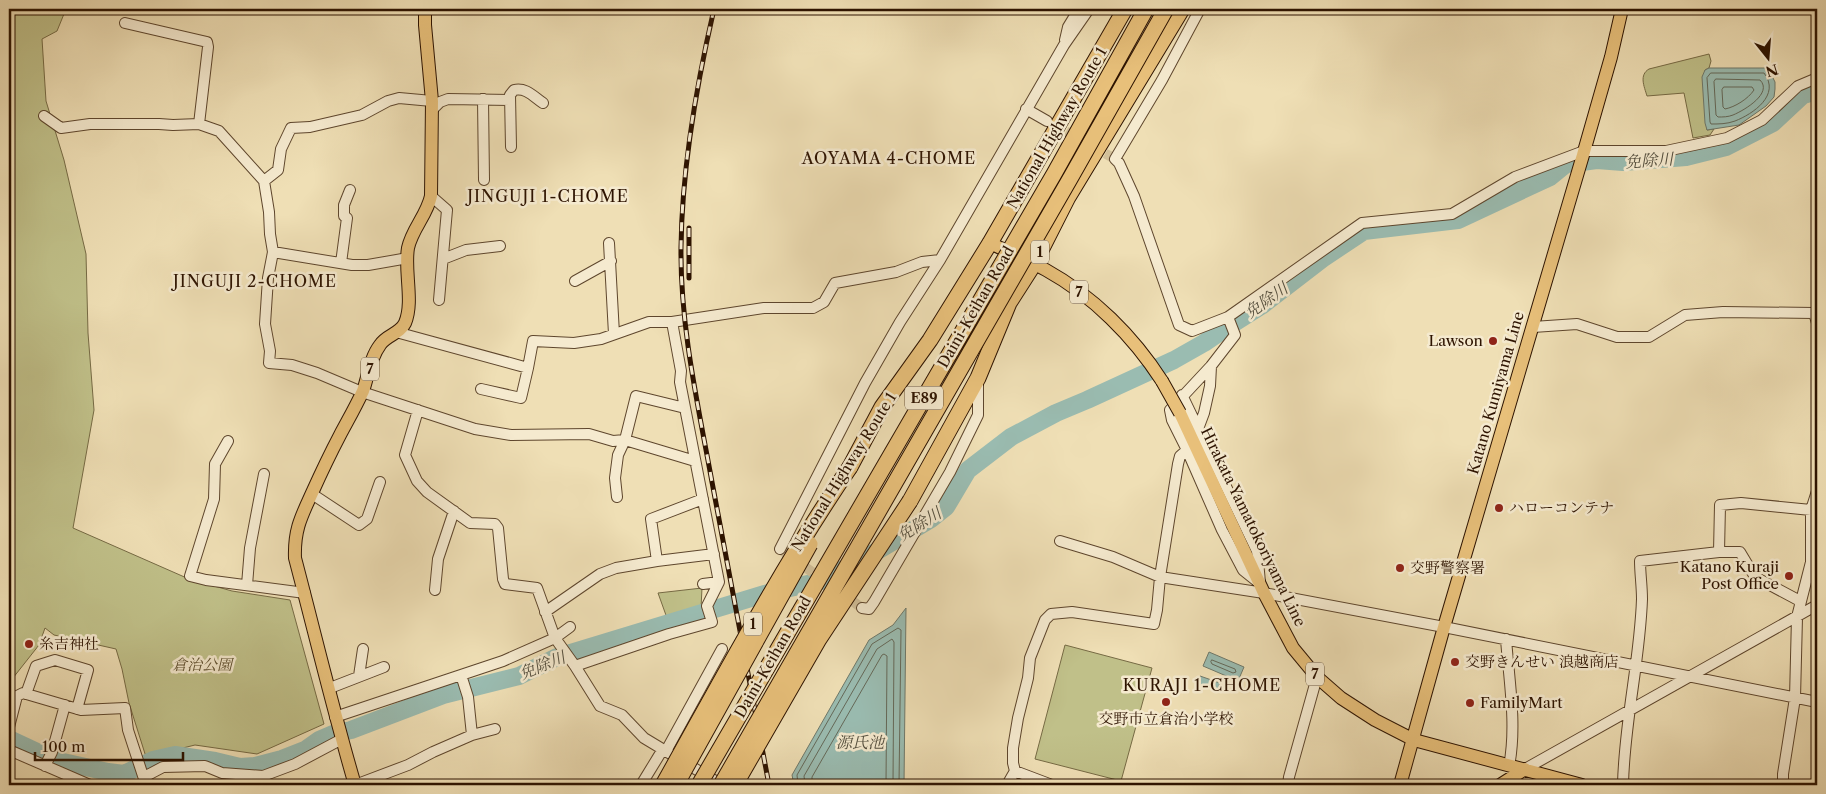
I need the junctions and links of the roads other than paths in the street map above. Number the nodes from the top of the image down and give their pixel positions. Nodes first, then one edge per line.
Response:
1 (425, 9) edge
2 (1079, 9) edge
3 (1089, 9) edge
4 (1125, 9) edge
5 (1146, 9) edge
6 (1166, 9) edge
7 (1182, 9) edge
8 (1200, 9) edge
9 (1622, 9) edge
10 (125, 23) dead end
11 (1064, 46) junction
12 (1817, 78) edge
13 (483, 99) junction
14 (510, 100) junction
15 (543, 103) dead end
16 (432, 106) junction
17 (1026, 109) junction
18 (44, 116) dead end
19 (1047, 121) tunnel mouth
20 (199, 124) junction
21 (511, 147) dead end
22 (1584, 153) junction
23 (484, 180) dead end
24 (264, 181) junction
25 (350, 190) dead end
26 (431, 196) junction
27 (610, 243) dead end
28 (990, 243) junction
29 (500, 246) dead end
30 (273, 252) junction
31 (408, 258) junction
32 (443, 259) junction
33 (940, 260) junction
34 (610, 261) junction
35 (341, 263) junction
36 (1034, 264) junction
37 (575, 281) dead end
38 (439, 300) dead end
39 (1228, 316) junction
40 (672, 322) junction
41 (1817, 323) edge
42 (1533, 327) junction
43 (396, 332) junction
44 (614, 334) junction
45 (1211, 366) junction
46 (528, 368) junction
47 (978, 378) junction
48 (481, 388) dead end
49 (362, 392) junction
50 (1182, 396) junction
51 (685, 408) junction
52 (418, 410) junction
53 (1198, 429) junction
54 (625, 440) junction
55 (228, 441) dead end
56 (1187, 450) junction
57 (695, 461) junction
58 (850, 467) junction
59 (264, 474) dead end
60 (380, 482) dead end
61 (1817, 490) edge
62 (312, 494) junction
63 (617, 497) dead end
64 (703, 499) junction
65 (910, 501) junction
66 (1811, 510) junction
67 (454, 511) junction
68 (1060, 541) dead end
69 (780, 549) dead end
70 (1719, 552) junction
71 (714, 554) junction
72 (657, 561) junction
73 (1160, 578) junction
74 (720, 582) junction
75 (703, 584) dead end
76 (247, 585) junction
77 (1262, 588) junction
78 (435, 590) dead end
79 (305, 593) junction
80 (1800, 601) junction
81 (1817, 605) edge
82 (862, 608) dead end
83 (545, 612) junction
84 (1797, 618) junction
85 (1444, 627) junction
86 (570, 628) dead end
87 (555, 638) junction
88 (1506, 639) junction
89 (363, 649) dead end
90 (722, 649) dead end
91 (569, 658) junction
92 (1635, 665) junction
93 (384, 667) dead end
94 (359, 676) junction
95 (1691, 676) junction
96 (1317, 677) junction
97 (462, 679) junction
98 (330, 688) junction
99 (26, 694) junction
100 (1795, 698) junction
101 (1817, 702) edge
102 (65, 706) junction
103 (78, 709) junction
104 (1628, 712) junction
105 (9, 727) edge
106 (495, 729) dead end
107 (339, 730) junction
108 (472, 736) junction
109 (1414, 740) junction
110 (9, 750) edge
111 (665, 750) junction
112 (690, 764) junction
113 (46, 765) junction
114 (1509, 766) junction
115 (1525, 769) junction
116 (1015, 771) junction
117 (142, 774) edge
118 (1505, 784) edge
119 (90, 785) edge
120 (355, 785) edge
121 (641, 785) edge
122 (663, 785) edge
123 (677, 785) edge
124 (699, 785) edge
125 (721, 785) edge
126 (735, 785) edge
127 (744, 785) edge
128 (1007, 785) edge
129 (1052, 785) edge
130 (1288, 785) edge
131 (1400, 785) edge
132 (1582, 785) edge
133 (1623, 785) edge
134 (1782, 785) edge

1 - 16 main road, 7
2 - 11 street
3 - 11 street
4 - 28 highway, National Highway Route 1 / 1
5 - 124 highway, Daini-Keihan Road / E89, bridge
6 - 125 highway, Daini-Keihan Road / E89, bridge
7 - 36 highway, 1
8 - 39 street
9 - 22 main road, Katano Kumiyama Line
10 - 20 street
11 - 17 street
12 - 22 street
13 - 14 street
13 - 16 street
13 - 23 street
14 - 15 street
14 - 21 street
16 - 24 street
16 - 26 main road, 7
17 - 19 street
17 - 33 street
18 - 20 street
20 - 24 street
22 - 39 street
22 - 42 main road, Katano Kumiyama Line
24 - 30 street
25 - 35 street
26 - 31 main road, 7
26 - 32 street
27 - 34 street
28 - 36 main road, Hirakata Yamatokoriyama Line / 7
28 - 58 highway, National Highway Route 1 / 1
29 - 32 street
30 - 35 street
30 - 49 street
31 - 35 street
31 - 43 main road, 7
32 - 38 street
33 - 40 street
33 - 69 street
34 - 37 street
34 - 44 street
36 - 47 highway, 1
36 - 77 main road, Hirakata Yamatokoriyama Line / 7, bridge
39 - 45 street
40 - 44 street
40 - 51 street
41 - 42 street
42 - 85 main road, Katano Kumiyama Line
43 - 46 street
43 - 49 main road, 7
44 - 46 street
45 - 50 street
45 - 53 street
46 - 48 street
47 - 65 highway, 1
47 - 82 street
49 - 52 street
49 - 62 main road, 7
50 - 53 street
50 - 56 street
51 - 54 street
51 - 57 street
52 - 54 street
52 - 67 street
53 - 77 street
54 - 57 street
54 - 63 street
55 - 76 street
56 - 73 street
56 - 77 street
57 - 64 street
58 - 122 highway, National Highway Route 1 / 1, bridge
58 - 123 highway, bridge
59 - 76 street
60 - 62 street
61 - 66 street
62 - 79 main road, 7
64 - 71 street
64 - 72 street
65 - 126 highway, bridge
65 - 127 highway, 1, bridge
66 - 70 street
66 - 80 street
67 - 78 street
67 - 83 street
68 - 73 street
70 - 80 street
70 - 92 street
71 - 72 street
71 - 74 street
72 - 83 street
73 - 77 street
73 - 116 street
74 - 75 street
74 - 91 street
76 - 79 street
77 - 85 street
77 - 96 main road, Hirakata Yamatokoriyama Line / 7
79 - 98 main road, 7
80 - 84 street
81 - 84 street
83 - 87 street
84 - 95 street
84 - 100 street
85 - 88 street
85 - 109 main road, Katano Kumiyama Line
86 - 87 street
87 - 91 street
87 - 97 street
88 - 92 street
88 - 114 street
89 - 94 street
90 - 111 street
91 - 111 street
92 - 95 street
92 - 104 street
93 - 94 street
94 - 98 street
95 - 100 street
95 - 104 street
96 - 109 main road, Hirakata Yamatokoriyama Line / 7
96 - 130 street
97 - 107 street
97 - 108 street
98 - 107 main road, 7
99 - 102 street
99 - 103 street
99 - 105 street
100 - 101 street
100 - 134 street
102 - 103 street
102 - 113 street
103 - 117 street
104 - 115 street
104 - 133 street
106 - 108 street
107 - 117 street
107 - 120 main road, 7
108 - 120 street
109 - 114 main road, Hirakata Yamatokoriyama Line / 7
109 - 131 main road, Katano Kumiyama Line
110 - 113 street
111 - 112 street
111 - 121 street
112 - 123 street
112 - 125 street
113 - 119 street
114 - 115 main road, Hirakata Yamatokoriyama Line / 7
115 - 118 main road
115 - 132 main road, Hirakata Yamatokoriyama Line / 7
116 - 128 street
116 - 129 street

